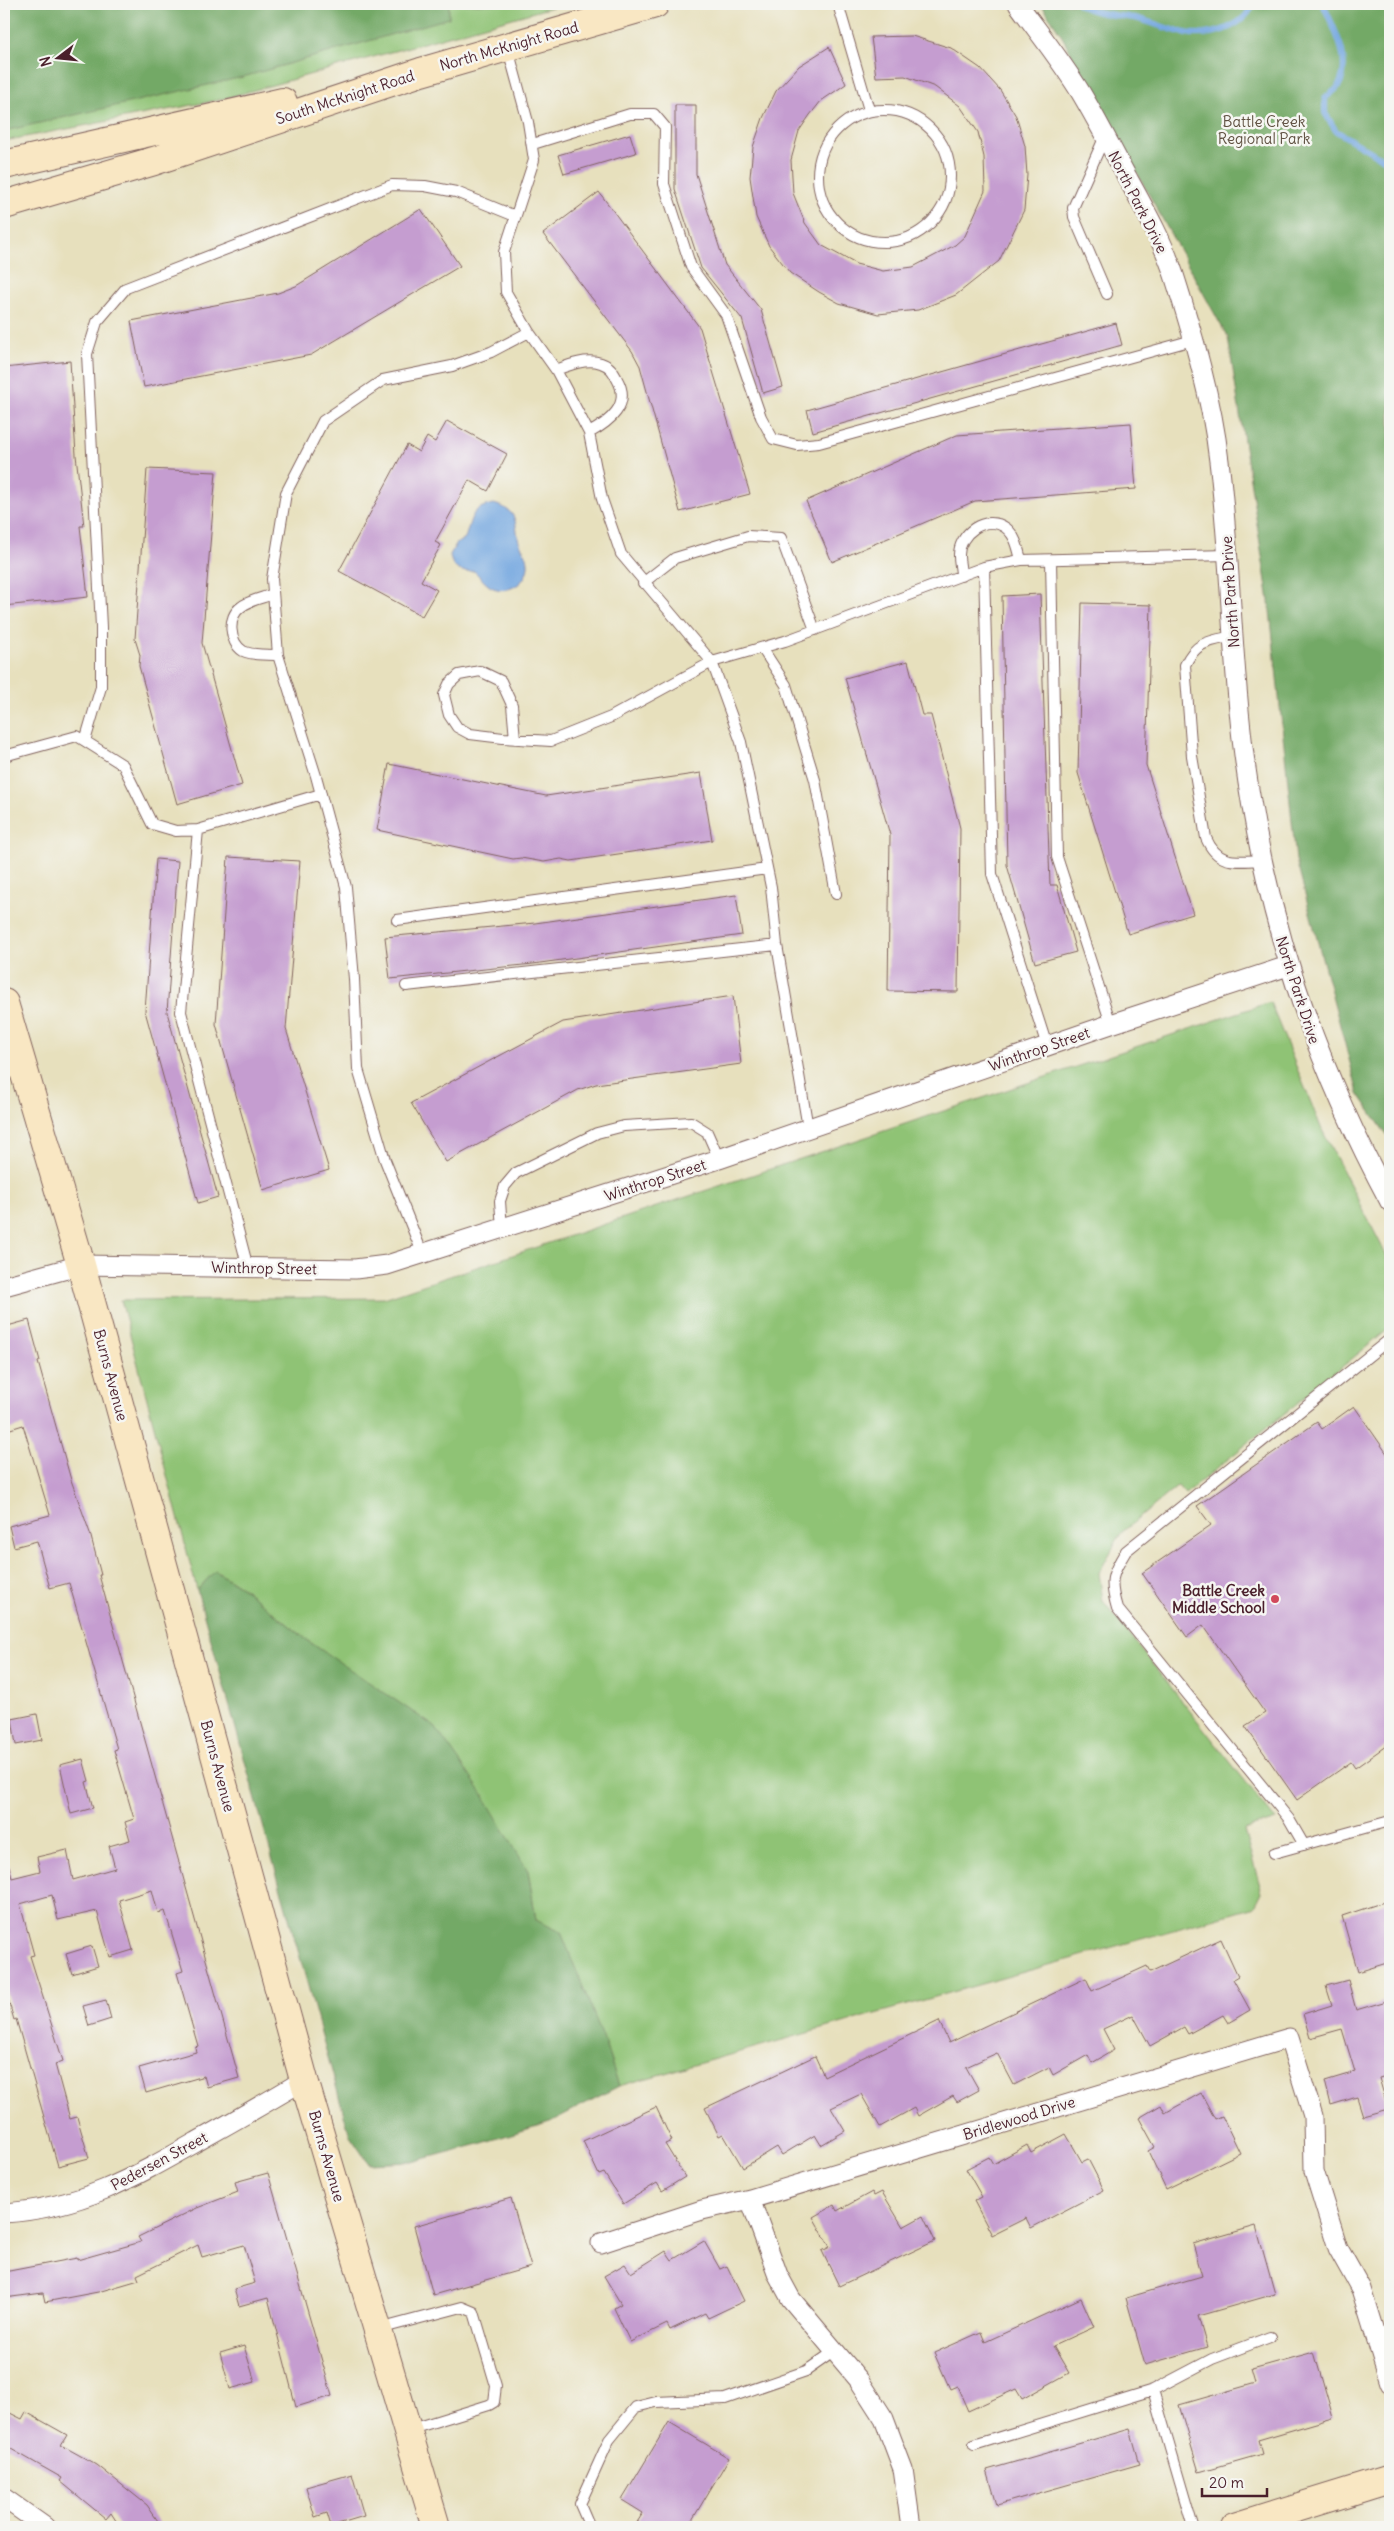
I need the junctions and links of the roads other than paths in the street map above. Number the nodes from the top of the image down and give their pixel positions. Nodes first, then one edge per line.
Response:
1 (655, 4) edge
2 (838, 4) edge
3 (1018, 4) edge
4 (507, 47) junction
5 (421, 72) junction
6 (869, 110) junction
7 (1105, 136) junction
8 (533, 144) junction
9 (4, 164) edge
10 (4, 205) edge
11 (515, 216) junction
12 (1107, 294) dead end
13 (529, 332) junction
14 (1193, 340) junction
15 (556, 370) junction
16 (589, 433) junction
17 (1228, 554) junction
18 (1021, 560) junction
19 (1051, 560) junction
20 (984, 567) junction
21 (961, 576) junction
22 (643, 583) junction
23 (273, 594) junction
24 (814, 630) junction
25 (1234, 636) junction
26 (762, 648) junction
27 (278, 655) junction
28 (712, 662) junction
29 (515, 739) junction
30 (84, 741) junction
31 (4, 756) edge
32 (321, 794) junction
33 (198, 830) junction
34 (1262, 860) junction
35 (767, 869) junction
36 (836, 894) dead end
37 (397, 920) dead end
38 (776, 945) junction
39 (1288, 966) junction
40 (406, 986) dead end
41 (4, 1003) edge
42 (1112, 1024) junction
43 (1047, 1046) junction
44 (808, 1128) junction
45 (719, 1159) junction
46 (1390, 1202) edge
47 (502, 1229) junction
48 (423, 1254) junction
49 (81, 1265) junction
50 (248, 1268) junction
51 (4, 1286) edge
52 (1390, 1339) edge
53 (1390, 1821) edge
54 (1304, 1845) junction
55 (1274, 1853) dead end
56 (304, 2080) junction
57 (750, 2199) junction
58 (5, 2209) edge
59 (601, 2243) dead end
60 (378, 2330) junction
61 (1270, 2337) dead end
62 (836, 2350) junction
63 (1390, 2383) edge
64 (1153, 2390) junction
65 (408, 2430) junction
66 (974, 2445) dead end
67 (1390, 2479) edge
68 (4, 2498) edge
69 (45, 2527) edge
70 (436, 2527) edge
71 (590, 2527) edge
72 (911, 2527) edge
73 (1193, 2527) edge
74 (1236, 2527) edge

1 - 4 street, North McKnight Road
2 - 6 lane
3 - 7 street, North Park Drive
4 - 5 street, North McKnight Road
4 - 8 lane
5 - 9 street, South McKnight Road
5 - 10 street, South McKnight Road
6 - 6 lane
7 - 12 lane
7 - 14 street, North Park Drive
8 - 11 lane
8 - 14 lane
11 - 13 lane
11 - 30 lane
13 - 15 lane
13 - 23 lane
14 - 17 street, North Park Drive
15 - 16 lane
15 - 16 lane
16 - 22 lane
17 - 19 lane
17 - 25 street, North Park Drive
18 - 19 lane
18 - 20 lane
18 - 21 lane
19 - 42 lane
20 - 21 lane
20 - 43 lane
21 - 24 lane
22 - 24 lane
22 - 28 lane
23 - 27 lane
23 - 27 lane
24 - 26 lane
25 - 34 street, North Park Drive
25 - 34 lane
26 - 28 lane
26 - 36 lane
27 - 32 lane
28 - 29 lane
28 - 35 lane
29 - 29 lane
30 - 31 lane
30 - 33 lane
32 - 33 lane
32 - 48 lane
33 - 50 lane
34 - 39 street, North Park Drive
35 - 37 lane
35 - 38 lane
38 - 40 lane
38 - 44 lane
39 - 42 street, Winthrop Street
39 - 46 street, North Park Drive
41 - 49 street, Burns Avenue
42 - 43 street, Winthrop Street
43 - 44 street, Winthrop Street
44 - 45 street, Winthrop Street
45 - 47 street, Winthrop Street
45 - 47 lane
47 - 48 street, Winthrop Street
48 - 50 street, Winthrop Street
49 - 50 street, Winthrop Street
49 - 51 street, Winthrop Street
49 - 56 street, Burns Avenue
52 - 54 lane
53 - 54 lane
54 - 55 lane
56 - 58 street, Pedersen Street
56 - 60 street, Burns Avenue
57 - 59 street, Bridlewood Drive
57 - 62 street
57 - 63 street, Bridlewood Drive
60 - 65 street, Burns Avenue
60 - 65 lane
61 - 64 lane
62 - 71 lane
62 - 72 street
64 - 66 lane
64 - 73 lane
65 - 70 street, Burns Avenue
67 - 74 street
68 - 69 street

